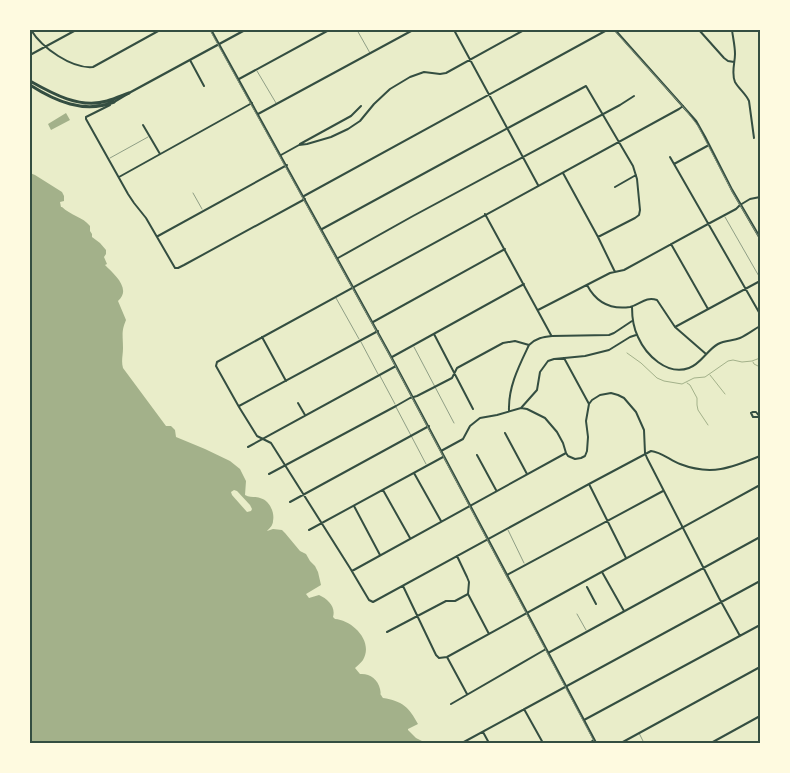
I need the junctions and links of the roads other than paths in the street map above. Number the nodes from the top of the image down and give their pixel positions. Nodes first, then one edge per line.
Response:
1 (31, 30) edge
2 (76, 30) edge
3 (160, 30) edge
4 (211, 30) edge
5 (245, 30) edge
6 (329, 30) edge
7 (357, 30) edge
8 (412, 30) edge
9 (454, 30) edge
10 (524, 30) edge
11 (607, 30) edge
12 (615, 30) edge
13 (700, 30) edge
14 (732, 30) edge
15 (408, 31) edge
16 (219, 44) junction
17 (46, 47) junction
18 (370, 54) junction
19 (30, 55) edge
20 (190, 60) junction
21 (470, 60) junction
22 (734, 62) junction
23 (256, 70) junction
24 (239, 79) junction
25 (30, 81) edge
26 (30, 85) edge
27 (204, 86) dead end
28 (129, 93) junction
29 (490, 95) junction
30 (634, 96) dead end
31 (114, 102) junction
32 (252, 104) junction
33 (277, 104) junction
34 (361, 106) dead end
35 (683, 106) junction
36 (258, 114) junction
37 (602, 114) junction
38 (143, 125) dead end
39 (507, 128) junction
40 (150, 136) junction
41 (754, 138) dead end
42 (618, 142) junction
43 (299, 145) junction
44 (709, 145) junction
45 (160, 154) junction
46 (281, 154) junction
47 (523, 156) junction
48 (670, 157) dead end
49 (108, 159) junction
50 (674, 164) junction
51 (287, 165) junction
52 (563, 173) junction
53 (119, 176) junction
54 (636, 176) junction
55 (538, 185) junction
56 (615, 187) dead end
57 (193, 193) dead end
58 (304, 197) junction
59 (760, 197) edge
60 (740, 204) junction
61 (203, 211) junction
62 (485, 214) junction
63 (724, 215) junction
64 (708, 224) junction
65 (322, 229) junction
66 (158, 236) junction
67 (598, 237) junction
68 (760, 238) edge
69 (671, 244) junction
70 (505, 249) junction
71 (338, 258) junction
72 (615, 272) junction
73 (760, 279) edge
74 (524, 284) junction
75 (586, 284) junction
76 (354, 287) junction
77 (746, 288) junction
78 (336, 297) junction
79 (632, 307) junction
80 (708, 309) junction
81 (538, 310) junction
82 (760, 314) edge
83 (632, 321) junction
84 (373, 322) junction
85 (760, 326) edge
86 (675, 327) junction
87 (378, 331) junction
88 (434, 334) junction
89 (637, 335) junction
90 (552, 336) junction
91 (262, 338) junction
92 (360, 341) junction
93 (529, 345) junction
94 (413, 346) junction
95 (706, 354) junction
96 (392, 357) junction
97 (564, 358) junction
98 (396, 366) junction
99 (454, 374) junction
100 (379, 375) junction
101 (286, 381) junction
102 (434, 387) junction
103 (413, 397) junction
104 (298, 403) dead end
105 (589, 404) junction
106 (396, 406) junction
107 (238, 407) junction
108 (473, 408) dead end
109 (520, 408) junction
110 (509, 411) junction
111 (305, 415) junction
112 (454, 423) dead end
113 (428, 426) junction
114 (505, 432) dead end
115 (411, 436) junction
116 (262, 439) junction
117 (248, 447) dead end
118 (441, 451) junction
119 (566, 453) junction
120 (645, 453) junction
121 (477, 455) dead end
122 (444, 456) junction
123 (760, 456) edge
124 (285, 466) junction
125 (427, 466) junction
126 (269, 474) dead end
127 (414, 474) junction
128 (527, 474) junction
129 (589, 484) junction
130 (760, 485) edge
131 (383, 490) junction
132 (497, 491) junction
133 (664, 491) junction
134 (304, 494) junction
135 (290, 502) dead end
136 (470, 505) junction
137 (354, 506) junction
138 (441, 521) junction
139 (608, 521) junction
140 (322, 524) junction
141 (683, 527) junction
142 (507, 529) junction
143 (309, 530) dead end
144 (760, 537) edge
145 (410, 538) junction
146 (488, 539) junction
147 (380, 555) junction
148 (456, 556) junction
149 (626, 558) junction
150 (525, 565) junction
151 (703, 568) junction
152 (352, 570) junction
153 (602, 571) junction
154 (507, 575) junction
155 (760, 581) edge
156 (402, 586) junction
157 (587, 587) dead end
158 (468, 594) junction
159 (721, 602) junction
160 (596, 604) dead end
161 (624, 611) junction
162 (527, 613) junction
163 (577, 614) dead end
164 (417, 616) junction
165 (760, 625) edge
166 (387, 632) dead end
167 (586, 632) junction
168 (489, 634) junction
169 (740, 636) junction
170 (547, 651) junction
171 (447, 658) junction
172 (760, 667) edge
173 (566, 686) junction
174 (467, 694) junction
175 (451, 704) dead end
176 (524, 709) junction
177 (760, 716) edge
178 (584, 720) junction
179 (483, 731) junction
180 (640, 734) junction
181 (466, 742) edge
182 (595, 742) edge
183 (462, 743) edge
184 (489, 743) edge
185 (543, 743) edge
186 (589, 743) edge
187 (621, 743) edge
188 (644, 743) edge
189 (711, 743) edge

1 - 17 street
2 - 17 street
3 - 17 street
4 - 16 main road
5 - 16 main road
6 - 23 street
7 - 18 lane
8 - 15 street
9 - 21 street
10 - 21 street
11 - 29 street
12 - 35 main road
13 - 22 street
14 - 22 street
15 - 18 street
16 - 20 main road
16 - 24 main road
17 - 19 street
18 - 33 street
20 - 27 street
20 - 28 main road
21 - 29 street
21 - 43 street
22 - 41 street
23 - 24 street
23 - 33 lane
24 - 32 main road
25 - 28 highway
26 - 31 highway
28 - 31 main road
29 - 39 street
29 - 58 street
30 - 37 street
31 - 49 street
32 - 36 main road
32 - 45 street
33 - 36 street
34 - 43 street
35 - 42 street
35 - 44 main road
36 - 46 main road
37 - 39 street
37 - 42 street
37 - 47 street
38 - 40 street
39 - 47 street
39 - 65 street
40 - 45 street
40 - 49 lane
42 - 52 street
42 - 54 street
43 - 46 street
44 - 50 street
44 - 60 main road
45 - 53 street
46 - 51 main road
47 - 55 street
47 - 71 street
48 - 50 street
49 - 53 street
50 - 64 street
51 - 58 main road
51 - 61 street
52 - 55 street
52 - 67 street
53 - 66 street
54 - 56 street
54 - 67 street
55 - 62 street
57 - 61 lane
58 - 65 main road
58 - 66 street
59 - 60 street
60 - 63 street
60 - 68 main road
61 - 66 street
62 - 70 street
62 - 76 street
63 - 64 street
63 - 73 lane
64 - 69 street
64 - 77 street
65 - 71 main road
67 - 72 street
69 - 72 street
69 - 80 street
70 - 74 street
70 - 84 street
71 - 76 main road
72 - 75 street
73 - 77 street
74 - 81 street
74 - 88 street
75 - 79 street
75 - 81 street
76 - 78 street
76 - 84 main road
77 - 80 street
77 - 82 street
78 - 91 street
78 - 92 lane
79 - 83 street
79 - 86 street
80 - 86 street
81 - 90 street
83 - 89 street
83 - 90 street
84 - 87 main road
85 - 95 street
86 - 95 street
87 - 92 street
87 - 96 main road
88 - 94 street
88 - 99 street
89 - 95 street
89 - 97 street
90 - 93 street
91 - 101 street
91 - 107 street
92 - 100 lane
92 - 101 street
93 - 99 street
93 - 110 street
94 - 96 street
94 - 102 lane
96 - 98 main road
97 - 105 street
97 - 109 street
98 - 100 street
98 - 103 main road
99 - 102 street
99 - 108 street
100 - 106 lane
100 - 111 street
101 - 107 street
102 - 103 street
102 - 112 lane
103 - 106 street
103 - 113 main road
104 - 111 street
105 - 119 street
105 - 120 street
106 - 115 lane
106 - 124 street
107 - 116 street
109 - 110 street
109 - 119 street
110 - 118 street
111 - 116 street
113 - 115 street
113 - 118 main road
114 - 128 street
115 - 125 lane
115 - 134 street
116 - 117 street
116 - 124 street
118 - 122 main road
119 - 128 street
120 - 123 street
120 - 129 street
120 - 133 street
121 - 132 street
122 - 125 street
122 - 136 main road
124 - 126 street
124 - 134 street
125 - 127 street
127 - 131 street
127 - 138 street
128 - 132 street
129 - 139 street
129 - 142 street
130 - 141 street
131 - 137 street
131 - 145 street
132 - 136 street
133 - 139 street
133 - 141 street
134 - 135 street
134 - 140 street
136 - 138 street
136 - 146 main road
137 - 140 street
137 - 147 street
138 - 145 street
139 - 149 street
139 - 150 street
140 - 143 street
140 - 152 street
141 - 149 street
141 - 151 street
142 - 146 street
142 - 150 lane
144 - 151 street
145 - 147 street
146 - 148 street
146 - 154 main road
147 - 152 street
148 - 156 street
148 - 158 street
149 - 153 street
150 - 154 street
151 - 159 street
151 - 161 street
152 - 156 street
153 - 161 street
153 - 162 street
154 - 162 main road
155 - 159 street
156 - 164 street
157 - 160 street
158 - 164 street
158 - 168 street
159 - 169 street
159 - 173 street
161 - 167 street
162 - 168 street
162 - 170 main road
163 - 167 lane
164 - 166 street
164 - 171 street
165 - 169 street
167 - 170 street
168 - 171 street
169 - 178 street
170 - 173 main road
170 - 174 street
171 - 174 street
172 - 180 street
173 - 176 street
173 - 178 main road
174 - 175 street
176 - 179 street
176 - 185 street
177 - 189 street
178 - 182 main road
179 - 181 street
179 - 184 street
180 - 187 street
180 - 188 lane
181 - 183 street
182 - 186 street

